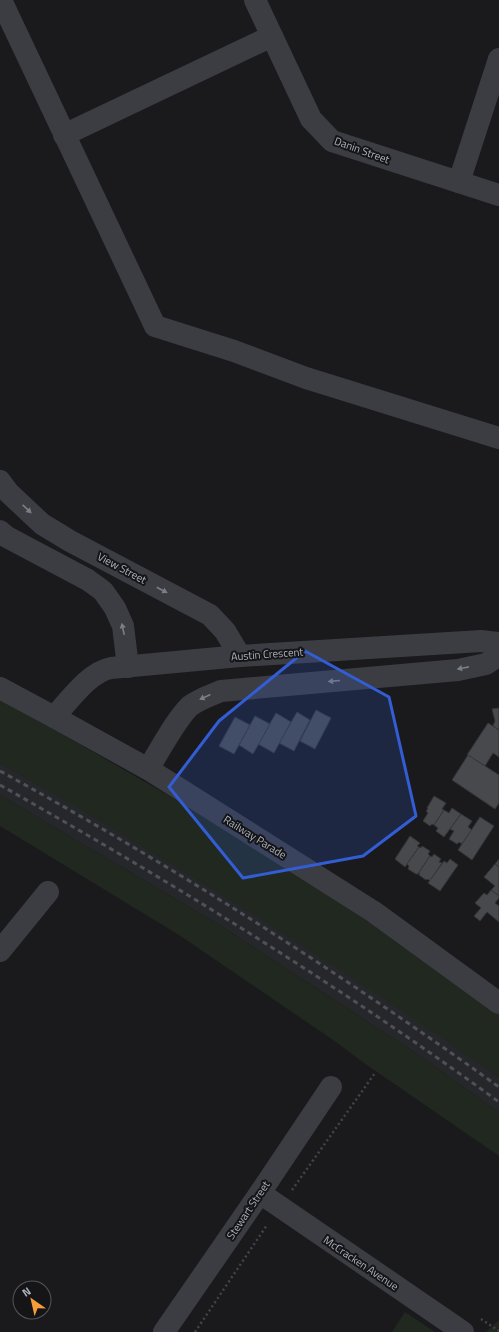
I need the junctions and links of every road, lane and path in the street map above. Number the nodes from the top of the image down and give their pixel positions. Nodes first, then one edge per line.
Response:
1 (1, 0) edge
2 (255, 0) edge
3 (272, 36) junction
4 (499, 59) edge
5 (64, 135) junction
6 (459, 182) junction
7 (499, 196) edge
8 (499, 438) edge
9 (0, 481) edge
10 (0, 532) edge
11 (499, 643) edge
12 (499, 655) edge
13 (240, 656) junction
14 (128, 667) junction
15 (0, 688) edge
16 (54, 717) junction
17 (148, 769) junction
18 (48, 892) dead end
19 (0, 951) edge
20 (499, 1003) edge
21 (331, 1087) dead end
22 (260, 1193) junction
23 (164, 1332) edge
24 (463, 1332) edge

1 - 5 street
2 - 3 street, Danin Street
3 - 5 street
3 - 6 street, Danin Street
4 - 6 street
5 - 8 street
6 - 7 street, Danin Street
9 -> 13 street, View Street
14 -> 10 street
11 - 13 street, Austin Crescent
12 -> 17 street
13 - 14 street, Austin Crescent
14 - 16 street, Austin Crescent
15 - 16 street, Railway Parade
16 - 17 street, Railway Parade
17 - 20 street, Railway Parade
18 - 19 street
21 - 22 street, Stewart Street
22 - 23 street, Stewart Street
22 - 24 street, McCracken Avenue

